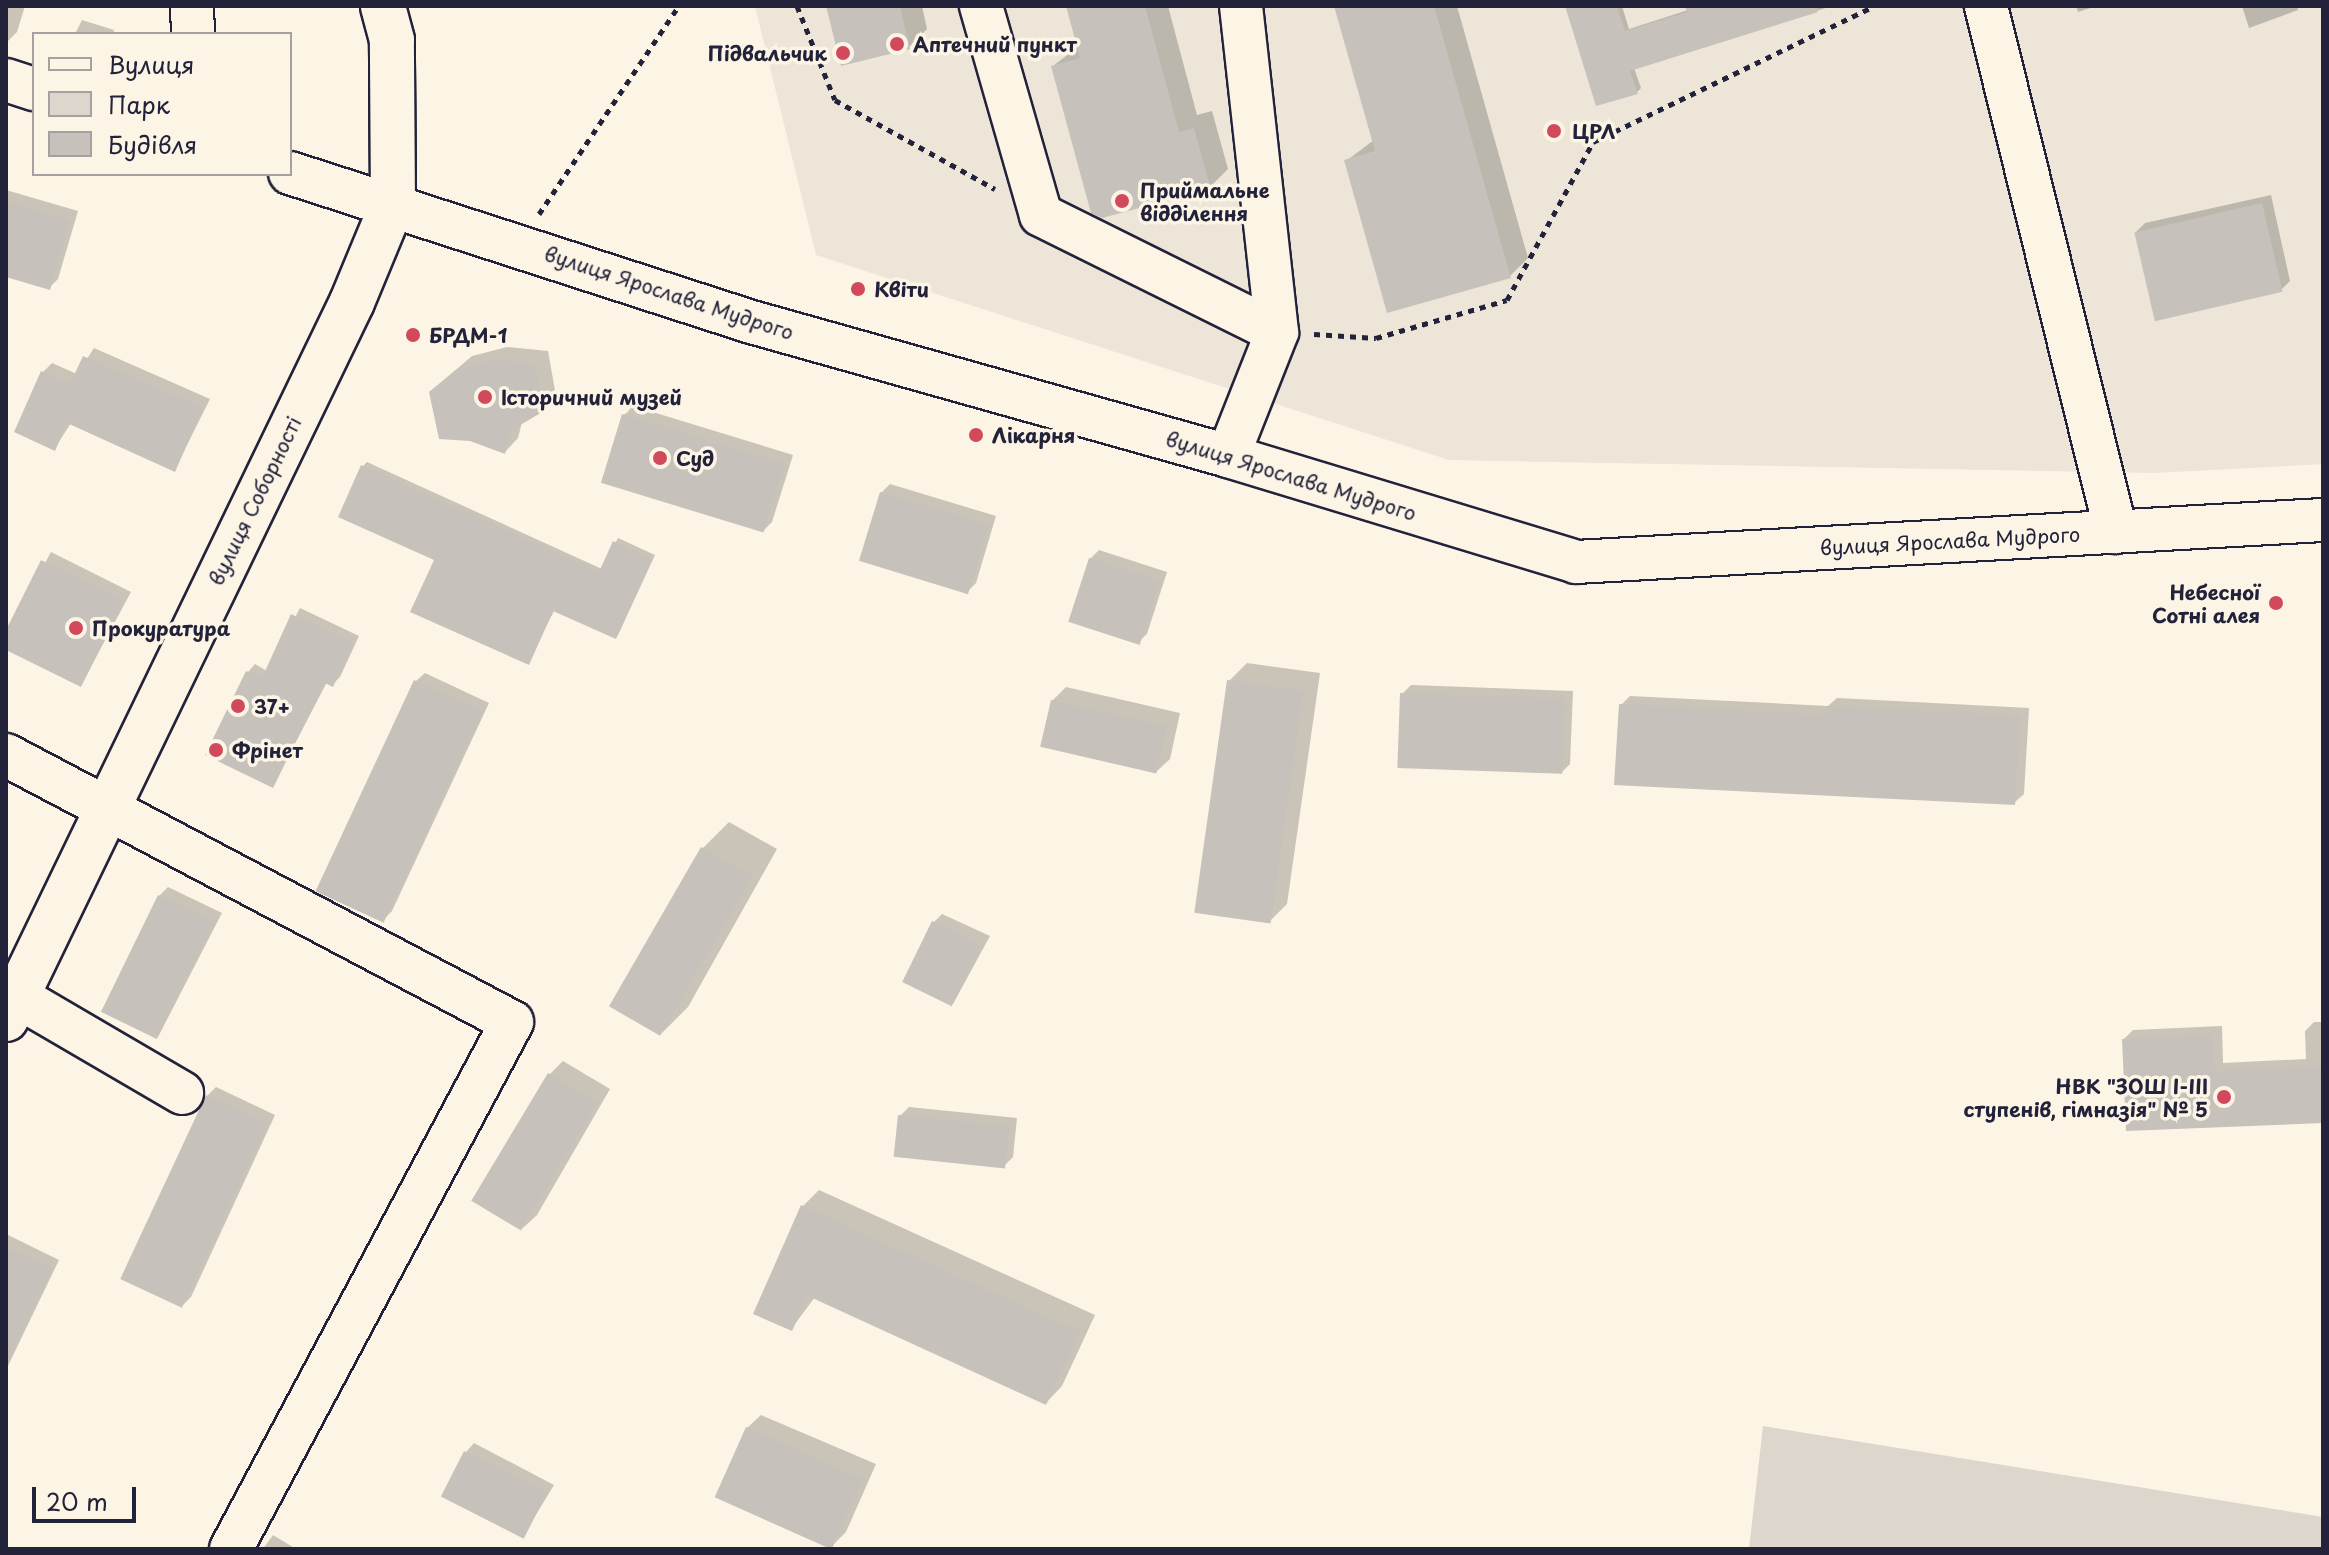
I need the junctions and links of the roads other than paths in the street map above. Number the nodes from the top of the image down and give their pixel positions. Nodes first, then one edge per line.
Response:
1 (192, 6) edge
2 (383, 6) edge
3 (981, 6) edge
4 (1241, 6) edge
5 (1986, 6) edge
6 (193, 32) edge
7 (6, 80) edge
8 (32, 88) edge
9 (292, 174) edge
10 (393, 203) junction
11 (1277, 332) junction
12 (1228, 456) junction
13 (2323, 520) edge
14 (2116, 532) junction
15 (6, 755) edge
16 (108, 805) junction
17 (10, 1002) edge
18 (182, 1093) dead end
19 (231, 1549) edge

1 - 6 street
2 - 10 main road, вулиця Соборності
3 - 11 street
4 - 11 street
5 - 14 street
7 - 8 street
9 - 10 street, вулиця Ярослава Мудрого
10 - 12 street, вулиця Ярослава Мудрого
10 - 16 main road, вулиця Соборності
11 - 12 street
12 - 14 street, вулиця Ярослава Мудрого
13 - 14 street, вулиця Ярослава Мудрого
15 - 16 street
16 - 17 main road, вулиця Соборності
16 - 19 street
17 - 18 street

